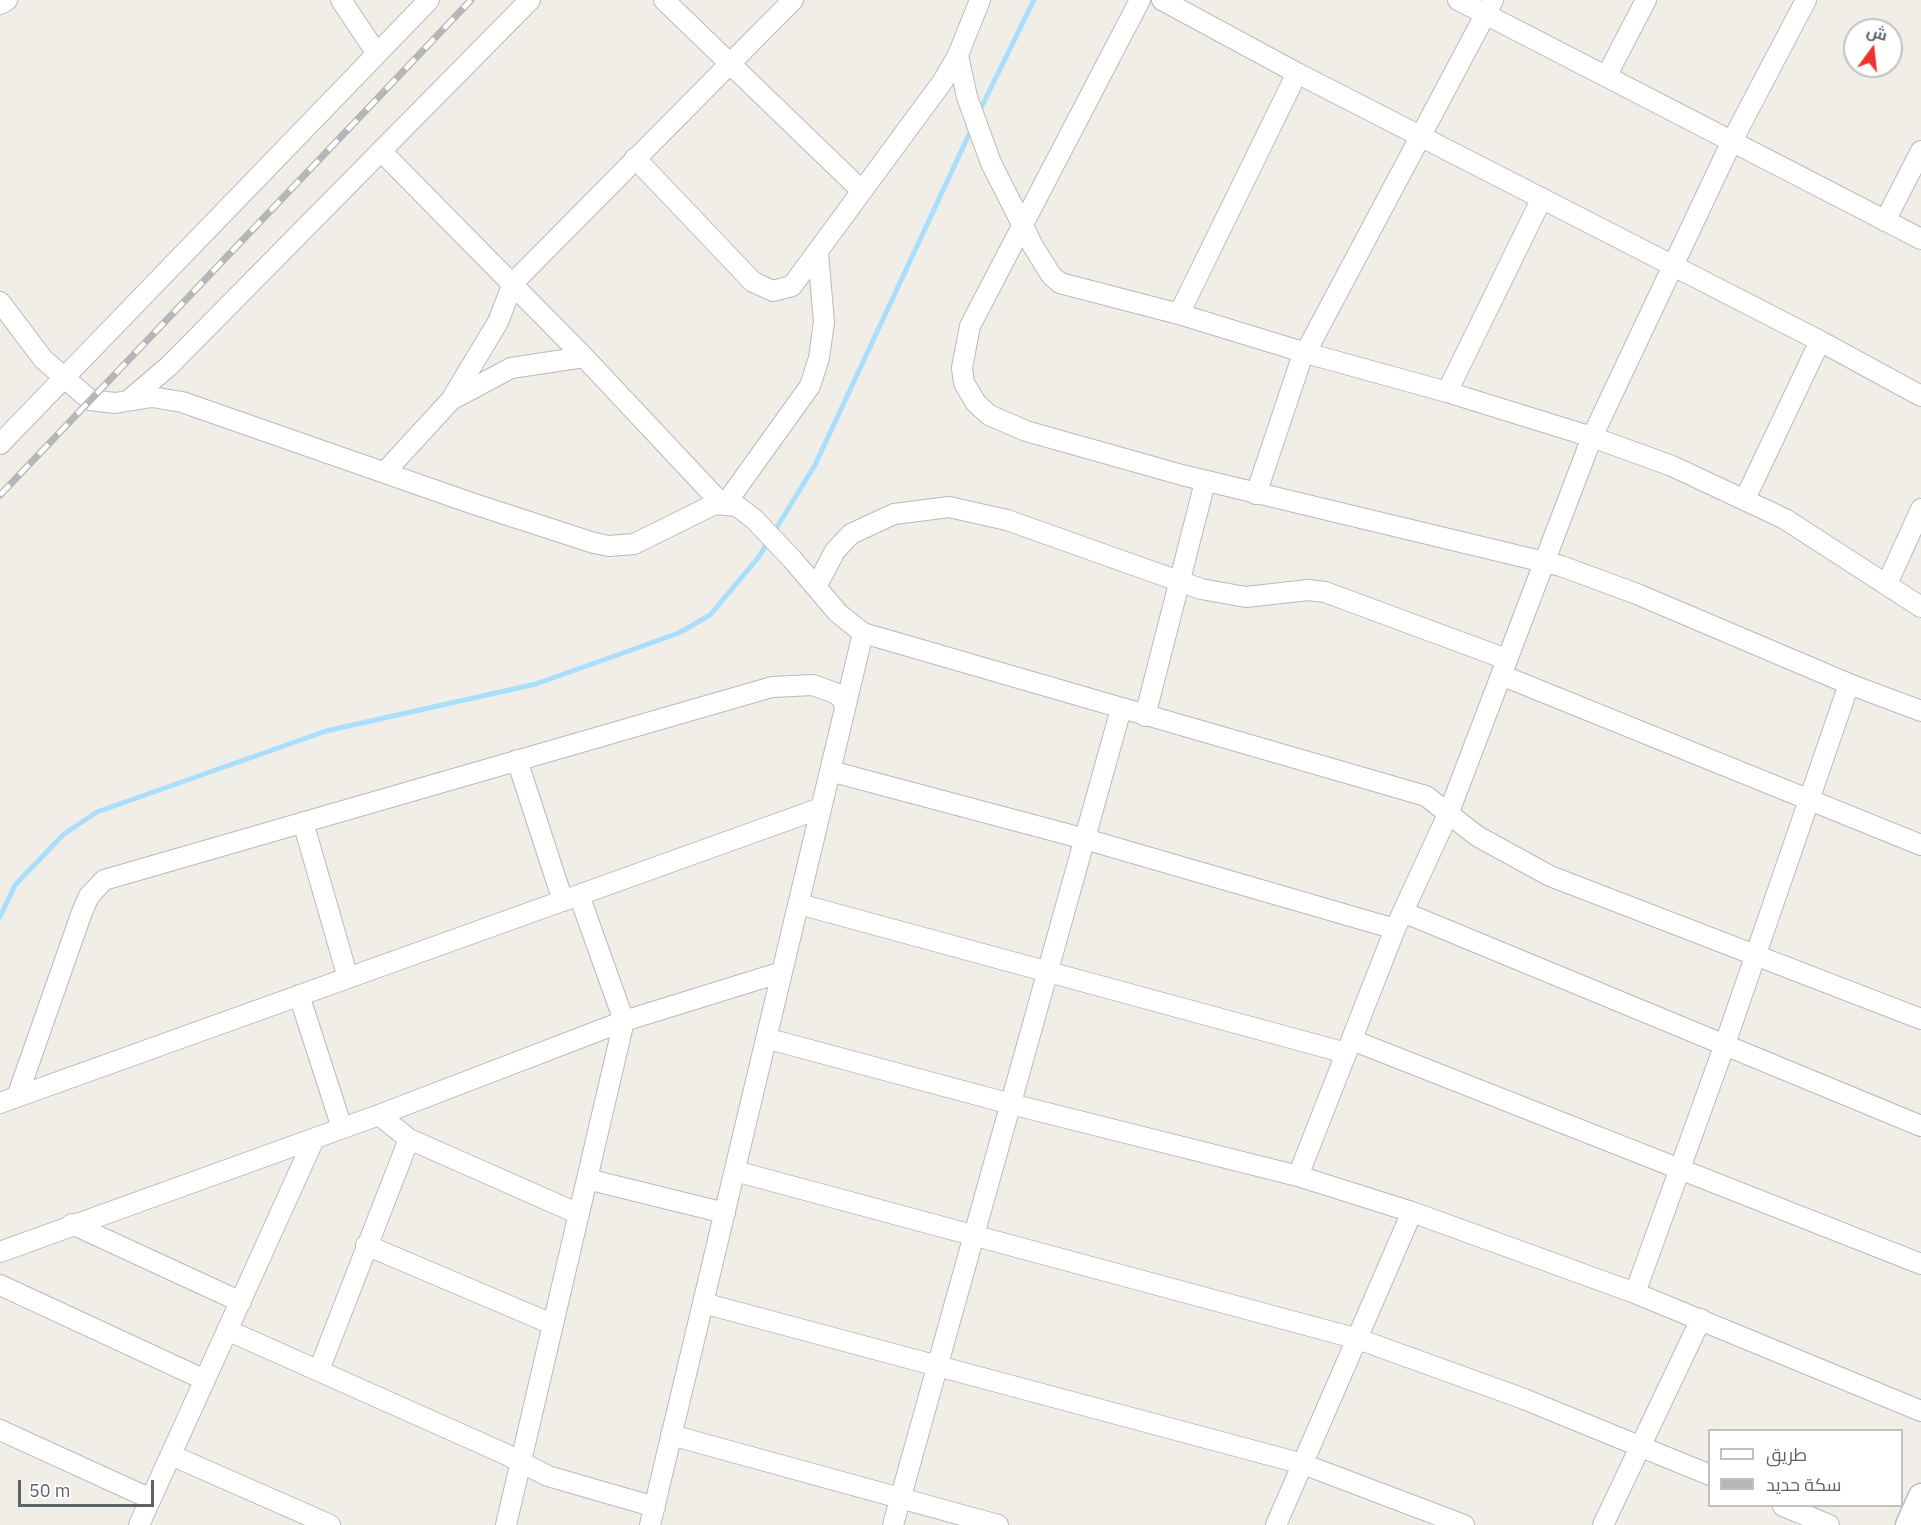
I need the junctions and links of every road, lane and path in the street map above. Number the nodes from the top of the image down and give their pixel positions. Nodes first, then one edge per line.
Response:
1 (7, 0) edge
2 (341, 0) edge
3 (429, 0) edge
4 (530, 0) edge
5 (664, 0) edge
6 (793, 0) edge
7 (980, 0) edge
8 (1140, 0) edge
9 (1162, 0) edge
10 (1458, 0) edge
11 (1646, 0) edge
12 (1806, 0) edge
13 (0, 4) edge
14 (1489, 7) edge
15 (377, 54) junction
16 (958, 55) junction
17 (730, 64) junction
18 (1296, 73) junction
19 (1607, 75) junction
20 (1420, 136) junction
21 (1732, 141) junction
22 (1921, 150) edge
23 (382, 152) junction
24 (635, 158) junction
25 (862, 191) junction
26 (1542, 198) junction
27 (1885, 220) junction
28 (1022, 225) junction
29 (1921, 239) edge
30 (818, 253) junction
31 (1672, 265) junction
32 (513, 283) junction
33 (0, 302) edge
34 (1179, 314) junction
35 (1820, 341) junction
36 (1306, 353) junction
37 (584, 357) junction
38 (63, 379) junction
39 (1447, 392) junction
40 (1921, 396) edge
41 (129, 400) junction
42 (451, 400) junction
43 (1592, 437) junction
44 (0, 444) edge
45 (384, 473) junction
46 (1205, 482) junction
47 (1256, 494) junction
48 (1745, 498) junction
49 (724, 503) junction
50 (1921, 509) edge
51 (1542, 561) junction
52 (1178, 582) junction
53 (1887, 584) junction
54 (816, 587) junction
55 (1921, 607) edge
56 (863, 633) junction
57 (1504, 668) junction
58 (1849, 684) junction
59 (846, 708) junction
60 (1121, 709) junction
61 (1921, 711) edge
62 (1145, 716) junction
63 (517, 760) junction
64 (830, 771) junction
65 (1808, 800) junction
66 (821, 808) junction
67 (1449, 812) junction
68 (303, 822) junction
69 (1085, 839) junction
70 (1921, 845) edge
71 (571, 898) junction
72 (799, 904) junction
73 (1399, 921) junction
74 (1755, 956) junction
75 (782, 972) junction
76 (1048, 973) junction
77 (348, 978) junction
78 (299, 996) junction
79 (1921, 1019) edge
80 (624, 1021) junction
81 (768, 1039) junction
82 (1725, 1044) junction
83 (1349, 1047) junction
84 (9, 1100) edge
85 (1011, 1104) junction
86 (379, 1115) junction
87 (1921, 1126) edge
88 (342, 1128) junction
89 (314, 1139) junction
90 (409, 1139) junction
91 (1679, 1169) junction
92 (735, 1171) junction
93 (1298, 1176) junction
94 (587, 1179) junction
95 (1412, 1212) junction
96 (725, 1213) junction
97 (579, 1214) junction
98 (72, 1224) junction
99 (974, 1235) junction
100 (366, 1245) junction
101 (0, 1251) edge
102 (1921, 1264) edge
103 (0, 1285) edge
104 (1635, 1293) junction
105 (241, 1302) junction
106 (703, 1303) junction
107 (1701, 1319) junction
108 (552, 1324) junction
109 (227, 1330) junction
110 (1358, 1339) junction
111 (936, 1366) junction
112 (319, 1370) junction
113 (205, 1380) junction
114 (1921, 1411) edge
115 (0, 1430) edge
116 (671, 1435) junction
117 (1643, 1447) junction
118 (171, 1455) junction
119 (520, 1462) junction
120 (1303, 1464) junction
121 (1708, 1474) edge
122 (1921, 1496) edge
123 (151, 1499) junction
124 (900, 1500) junction
125 (1784, 1507) edge
126 (652, 1516) edge
127 (139, 1525) edge
128 (330, 1525) edge
129 (506, 1525) edge
130 (893, 1525) edge
131 (998, 1525) edge
132 (1276, 1525) edge
133 (1464, 1525) edge
134 (1603, 1525) edge
135 (1829, 1525) edge
136 (1908, 1525) edge

1 - 13 street
2 - 15 street
3 - 15 street
4 - 23 street
5 - 17 street
6 - 17 street
7 - 16 street
8 - 28 street
9 - 18 street
10 - 14 street
11 - 19 street
12 - 21 street
14 - 19 street
14 - 20 street
15 - 38 street
16 - 25 street
16 - 28 street
17 - 24 street
17 - 25 street
18 - 20 street
18 - 34 street
19 - 21 street
20 - 26 street
20 - 36 street
21 - 27 street
21 - 31 street
22 - 27 street
23 - 32 street
23 - 41 street
24 - 30 street
24 - 32 street
25 - 30 street
26 - 31 street
26 - 39 street
27 - 29 street
28 - 34 street
28 - 46 street
30 - 49 street
31 - 35 street
31 - 43 street
32 - 37 street
32 - 42 street
33 - 38 street
34 - 36 street
35 - 40 street
35 - 48 street
36 - 39 street
36 - 47 street
37 - 42 street
37 - 49 street
38 - 41 street
38 - 44 street
39 - 43 street
41 - 45 street
42 - 45 street
43 - 48 street
43 - 51 street
45 - 49 street
46 - 47 street
46 - 52 street
47 - 51 street
48 - 53 street
49 - 54 street
50 - 53 street
51 - 57 street
51 - 58 street
52 - 54 street
52 - 57 street
52 - 62 street
53 - 55 street
54 - 56 street
56 - 59 street
56 - 60 street
57 - 65 street
57 - 67 street
58 - 61 street
58 - 65 street
59 - 63 street
59 - 64 street
60 - 62 street
60 - 69 street
62 - 67 street
63 - 68 street
63 - 71 street
64 - 66 street
64 - 69 street
65 - 70 street
65 - 74 street
66 - 71 street
66 - 72 street
67 - 73 street
67 - 74 street
68 - 77 street
68 - 84 street
69 - 73 street
69 - 76 street
71 - 77 street
71 - 80 street
72 - 75 street
72 - 76 street
73 - 82 street
73 - 83 street
74 - 79 street
74 - 82 street
75 - 80 street
75 - 81 street
76 - 83 street
76 - 85 street
77 - 78 street
78 - 84 street
78 - 88 street
80 - 86 street
80 - 94 street
81 - 85 street
81 - 92 street
82 - 87 street
82 - 91 street
83 - 91 street
83 - 93 street
85 - 93 street
85 - 99 street
86 - 88 street
86 - 90 street
88 - 89 street
89 - 98 street
89 - 105 street
90 - 97 street
90 - 100 street
91 - 102 street
91 - 104 street
92 - 96 street
92 - 99 street
93 - 95 street
94 - 96 street
94 - 97 street
95 - 104 street
95 - 110 street
96 - 106 street
97 - 108 street
98 - 101 street
98 - 105 street
99 - 110 street
99 - 111 street
100 - 108 street
100 - 112 street
103 - 113 street
104 - 107 street
105 - 109 street
106 - 111 street
106 - 116 street
107 - 114 street
107 - 117 street
108 - 119 street
109 - 112 street
109 - 113 street
110 - 117 street
110 - 120 street
111 - 120 street
111 - 124 street
112 - 119 street
113 - 118 street
115 - 123 street
116 - 124 street
116 - 126 street
117 - 121 street
117 - 134 street
118 - 123 street
118 - 128 street
119 - 126 street
119 - 129 street
120 - 132 street
120 - 133 street
122 - 136 street
123 - 127 street
124 - 130 street
124 - 131 street
125 - 135 street

